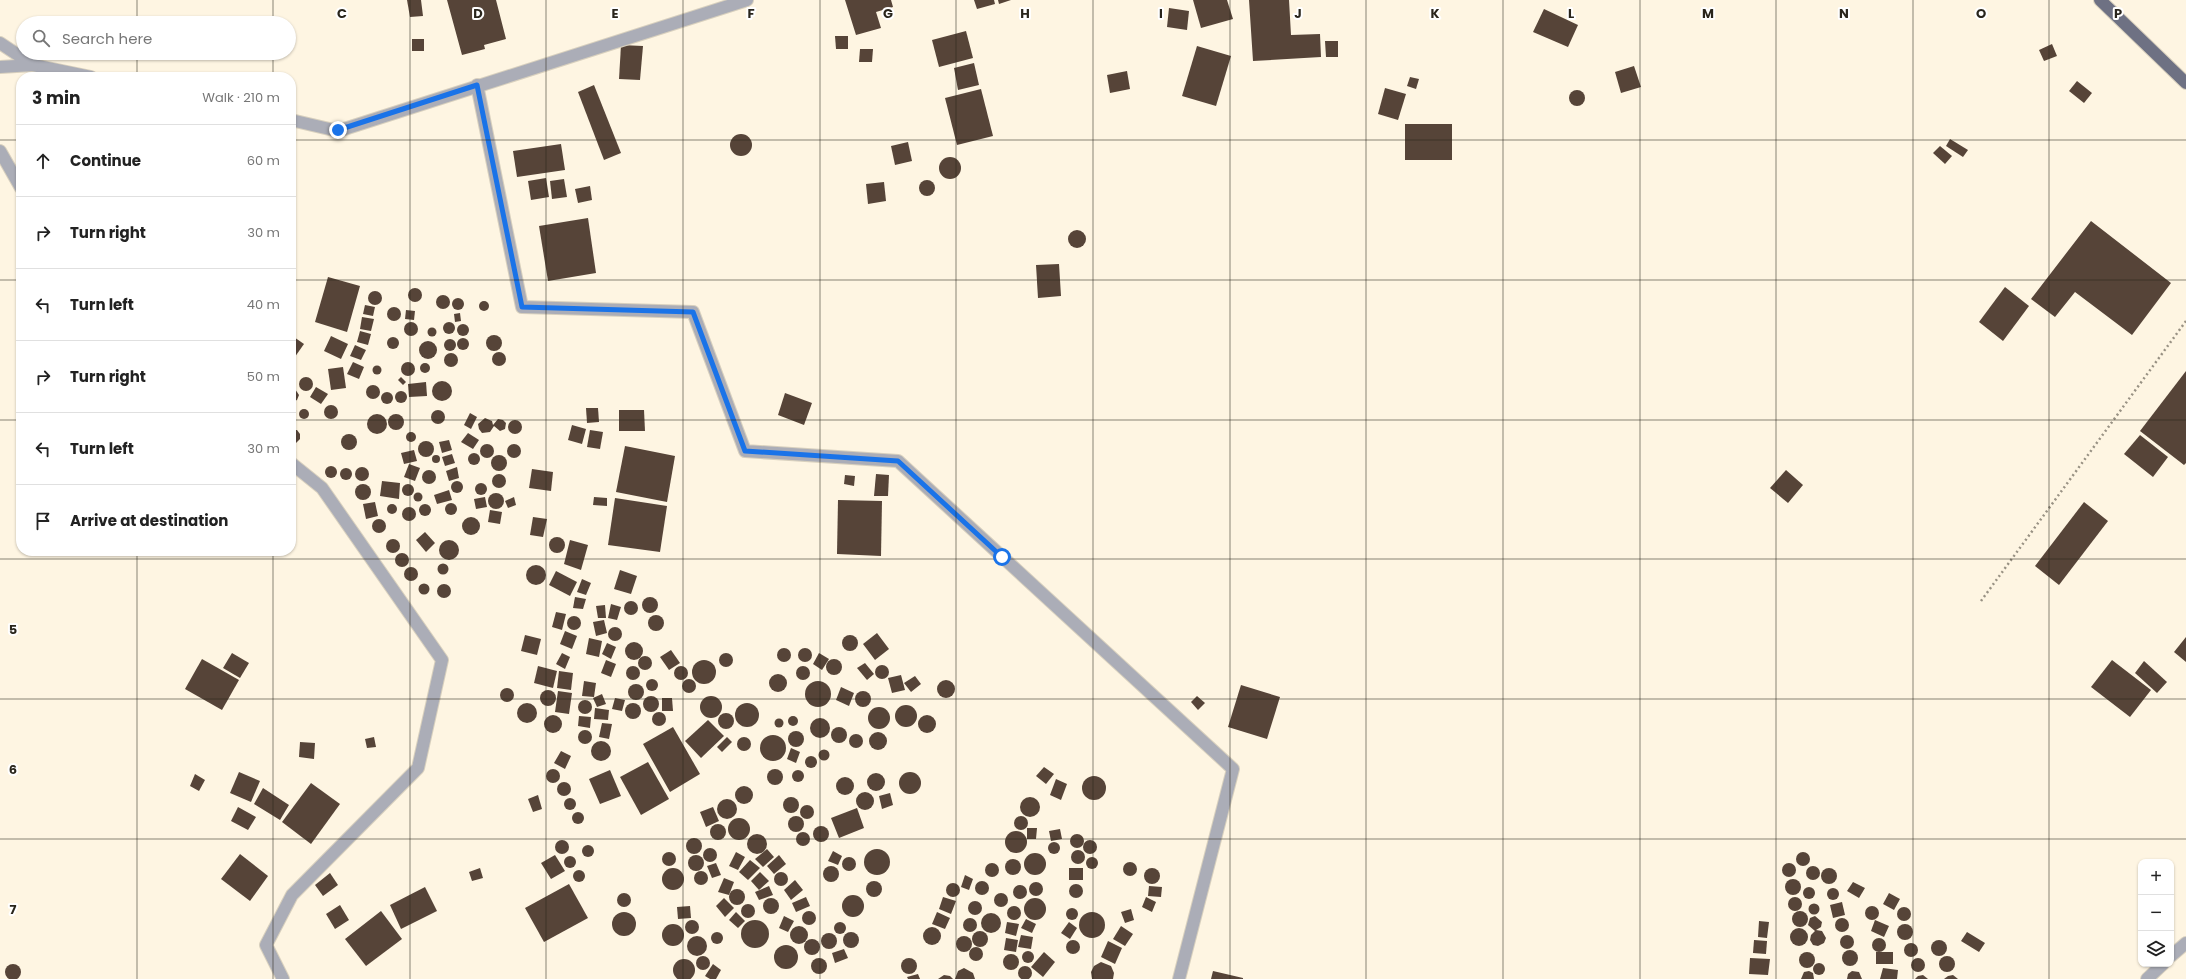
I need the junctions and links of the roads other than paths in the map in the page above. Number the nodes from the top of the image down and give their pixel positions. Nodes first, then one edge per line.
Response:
1 (747, 0) edge
2 (2100, 0) edge
3 (0, 43) edge
4 (16, 53) edge
5 (27, 60) edge
6 (33, 64) junction
7 (0, 66) edge
8 (69, 72) edge
9 (2186, 83) edge
10 (477, 85) junction
11 (296, 121) edge
12 (0, 151) edge
13 (16, 179) edge
14 (296, 467) edge
15 (2186, 943) edge
16 (2174, 953) edge
17 (2160, 967) edge
18 (283, 979) edge
19 (1179, 979) edge
20 (2147, 979) edge

1 - 10 street
2 - 9 main road
3 - 4 street
5 - 6 street
6 - 7 street
6 - 8 street
10 - 11 street
10 - 19 street
12 - 13 street
14 - 18 street
15 - 16 street
17 - 20 street

